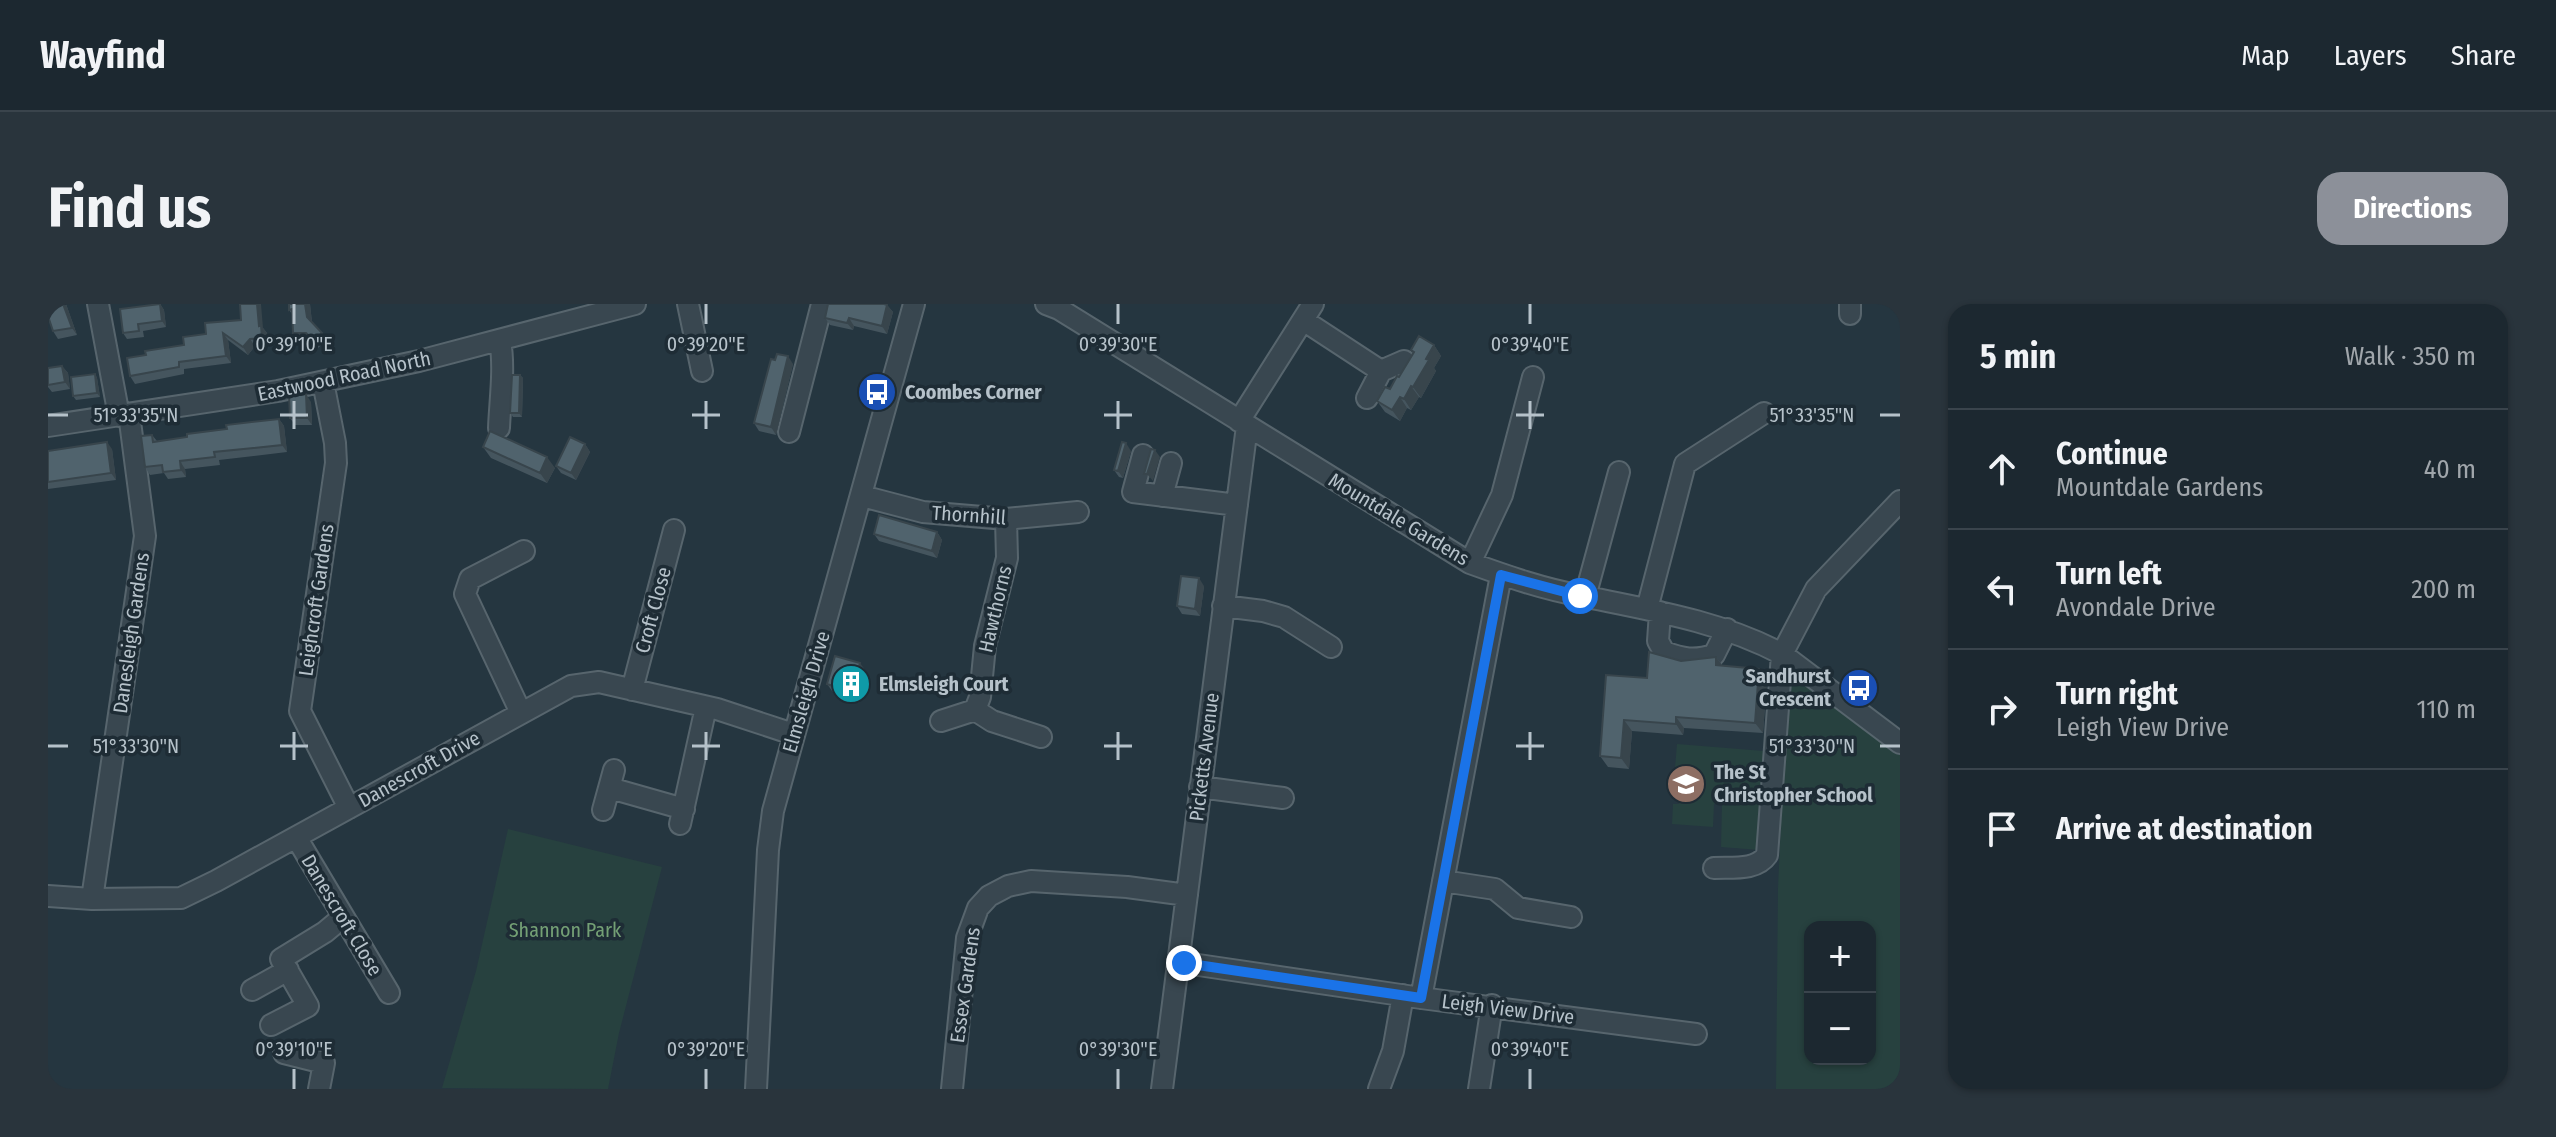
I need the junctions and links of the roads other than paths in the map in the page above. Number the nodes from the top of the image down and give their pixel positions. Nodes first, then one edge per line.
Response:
1 (98, 304) edge
2 (635, 304) edge
3 (688, 304) edge
4 (822, 304) edge
5 (914, 304) edge
6 (1046, 304) edge
7 (1308, 312) edge
8 (500, 341) junction
9 (1404, 361) edge
10 (702, 371) dead end
11 (1381, 371) junction
12 (1533, 377) dead end
13 (323, 382) junction
14 (1367, 398) dead end
15 (1764, 413) dead end
16 (124, 415) junction
17 (1243, 423) junction
18 (48, 426) edge
19 (499, 428) dead end
20 (789, 432) dead end
21 (1143, 455) dead end
22 (1171, 463) dead end
23 (1619, 472) dead end
24 (862, 496) junction
25 (1162, 496) junction
26 (1900, 501) edge
27 (1237, 505) junction
28 (1078, 512) dead end
29 (1006, 519) junction
30 (674, 530) dead end
31 (524, 551) dead end
32 (1470, 563) junction
33 (1501, 575) junction
34 (1585, 597) junction
35 (1223, 606) junction
36 (1653, 611) junction
37 (1727, 629) junction
38 (1331, 647) dead end
39 (1782, 654) junction
40 (632, 690) junction
41 (706, 707) junction
42 (975, 710) junction
43 (521, 713) junction
44 (941, 721) dead end
45 (793, 734) junction
46 (1041, 737) dead end
47 (1900, 743) edge
48 (1200, 787) junction
49 (1283, 798) dead end
50 (349, 808) junction
51 (603, 810) dead end
52 (296, 837) junction
53 (1714, 868) dead end
54 (1443, 881) junction
55 (1187, 895) junction
56 (48, 896) edge
57 (92, 899) junction
58 (343, 917) junction
59 (1571, 917) dead end
60 (1178, 962) junction
61 (288, 970) junction
62 (252, 990) dead end
63 (389, 993) dead end
64 (1412, 996) junction
65 (1492, 1005) junction
66 (271, 1025) dead end
67 (1696, 1034) dead end
68 (284, 1053) dead end
69 (319, 1089) edge
70 (756, 1089) edge
71 (952, 1089) edge
72 (1162, 1089) edge
73 (1379, 1089) edge
74 (1479, 1089) edge

1 - 16 street, Danesleigh Gardens
2 - 8 street, Eastwood Road North
3 - 10 street
4 - 20 street
5 - 24 street, Elmsleigh Drive
6 - 17 street, Mountdale Gardens
7 - 11 street
7 - 17 street
8 - 13 street, Eastwood Road North
8 - 19 street
9 - 11 street
11 - 14 street
12 - 32 street
13 - 16 street, Eastwood Road North
13 - 50 street, Leighcroft Gardens
15 - 36 street
16 - 18 street, Eastwood Road North
16 - 57 street, Danesleigh Gardens
17 - 27 street, Picketts Avenue
17 - 32 street, Mountdale Gardens
21 - 25 street
22 - 25 street
23 - 34 street
24 - 29 street, Thornhill
24 - 45 street, Elmsleigh Drive
25 - 27 street
26 - 39 street
27 - 35 street, Picketts Avenue
28 - 29 street, Thornhill
29 - 42 street, Hawthorns
30 - 40 street, Croft Close
31 - 43 street
32 - 33 street, Mountdale Gardens
33 - 34 street, Mountdale Gardens
33 - 54 street
34 - 36 street, Mountdale Gardens
35 - 38 street
35 - 48 street, Picketts Avenue
36 - 37 street, Mountdale Gardens
36 - 37 street
37 - 39 street, Mountdale Gardens
39 - 47 street, Mountdale Gardens
39 - 53 street
40 - 41 street, Danescroft Drive
40 - 43 street, Danescroft Drive
41 - 45 street, Danescroft Drive
41 - 51 street
42 - 44 street
42 - 46 street
43 - 50 street, Danescroft Drive
45 - 70 street, Elmsleigh Drive
48 - 49 street
48 - 55 street, Picketts Avenue
50 - 52 street, Danescroft Drive
52 - 57 street, Danescroft Drive
52 - 58 street, Danescroft Close
54 - 59 street
54 - 64 street
55 - 60 street, Picketts Avenue
55 - 71 street, Essex Gardens
56 - 57 street, Danescroft Drive
58 - 61 street
58 - 63 street, Danescroft Close
60 - 64 street, Leigh View Drive
60 - 72 street, Picketts Avenue
61 - 62 street
61 - 66 street
64 - 65 street, Leigh View Drive
64 - 73 street
65 - 67 street, Leigh View Drive
65 - 74 street
68 - 69 street

